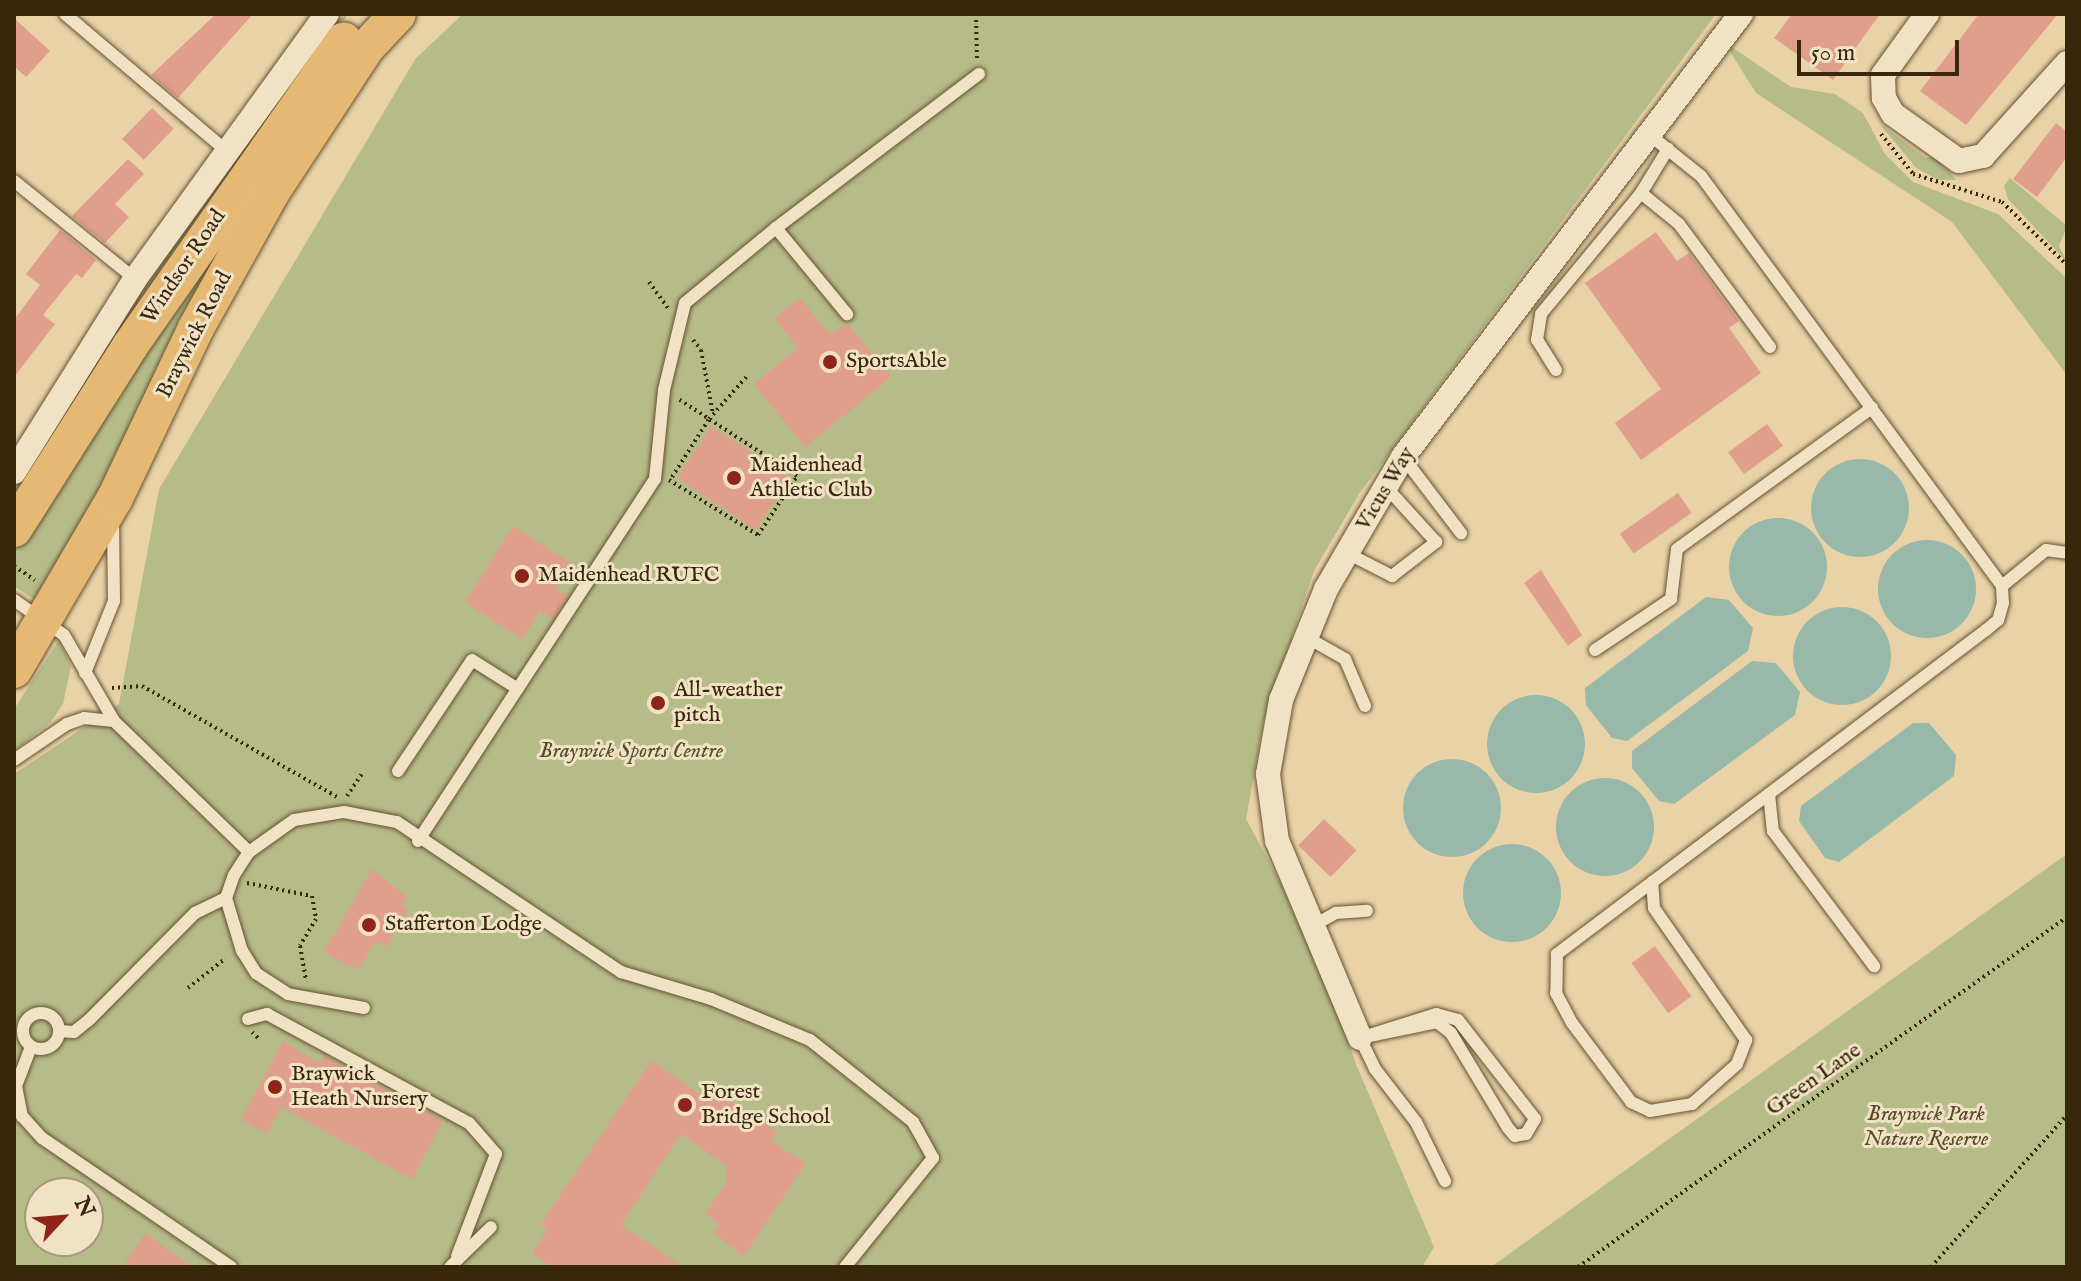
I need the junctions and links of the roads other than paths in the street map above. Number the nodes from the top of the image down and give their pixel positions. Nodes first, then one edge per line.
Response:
1 (65, 14) edge
2 (327, 14) edge
3 (367, 14) edge
4 (398, 14) edge
5 (1741, 14) edge
6 (1927, 14) edge
7 (2067, 63) edge
8 (979, 74) road end
9 (1660, 142) junction
10 (229, 153) junction
11 (14, 181) edge
12 (1641, 193) junction
13 (776, 228) junction
14 (135, 279) junction
15 (847, 314) dead end
16 (1770, 347) dead end
17 (1556, 370) dead end
18 (1872, 408) junction
19 (1403, 457) junction
20 (14, 472) edge
21 (1386, 487) junction
22 (115, 498) junction
23 (14, 529) edge
24 (1461, 533) dead end
25 (1347, 553) junction
26 (2067, 553) edge
27 (2002, 586) junction
28 (14, 600) edge
29 (47, 619) junction
30 (1308, 638) junction
31 (1595, 650) dead end
32 (14, 670) edge
33 (85, 673) junction
34 (518, 689) junction
35 (1365, 706) dead end
36 (114, 721) junction
37 (14, 760) edge
38 (398, 771) dead end
39 (1769, 794) junction
40 (418, 841) junction
41 (249, 852) junction
42 (1652, 882) junction
43 (226, 898) junction
44 (1367, 911) dead end
45 (1316, 924) junction
46 (1874, 966) dead end
47 (364, 1008) dead end
48 (248, 1019) dead end
49 (59, 1031) junction
50 (1360, 1038) junction
51 (31, 1047) junction
52 (1445, 1181) dead end
53 (491, 1227) dead end
54 (454, 1262) edge
55 (231, 1267) edge
56 (845, 1267) edge

1 - 10 lane
2 - 10 street
3 - 23 main road, Windsor Road
4 - 22 main road, Braywick Road
5 - 9 street, Vicus Way
6 - 7 street
8 - 13 lane
9 - 12 lane
9 - 18 lane
9 - 19 street, Vicus Way
10 - 14 street
11 - 14 lane
12 - 16 lane
12 - 17 lane
13 - 15 lane
13 - 34 lane
14 - 20 street
18 - 27 lane
18 - 31 lane
19 - 21 street, Vicus Way
19 - 24 lane
21 - 25 street, Vicus Way
21 - 25 lane
22 - 29 main road, Braywick Road
22 - 33 lane
25 - 30 street, Vicus Way
26 - 27 lane
27 - 39 lane
28 - 29 lane
29 - 32 main road, Braywick Road
29 - 33 lane
30 - 35 lane
30 - 45 street, Vicus Way
33 - 36 lane
34 - 38 lane
34 - 40 lane
36 - 37 lane
36 - 41 lane
39 - 42 lane
39 - 46 lane
40 - 41 lane
40 - 56 lane
41 - 43 lane
42 - 42 lane
43 - 47 lane
43 - 49 lane
44 - 45 lane
45 - 50 street, Vicus Way
48 - 54 lane
49 - 51 lane
49 - 51 lane
50 - 50 lane
50 - 52 lane
51 - 55 lane
53 - 54 lane

